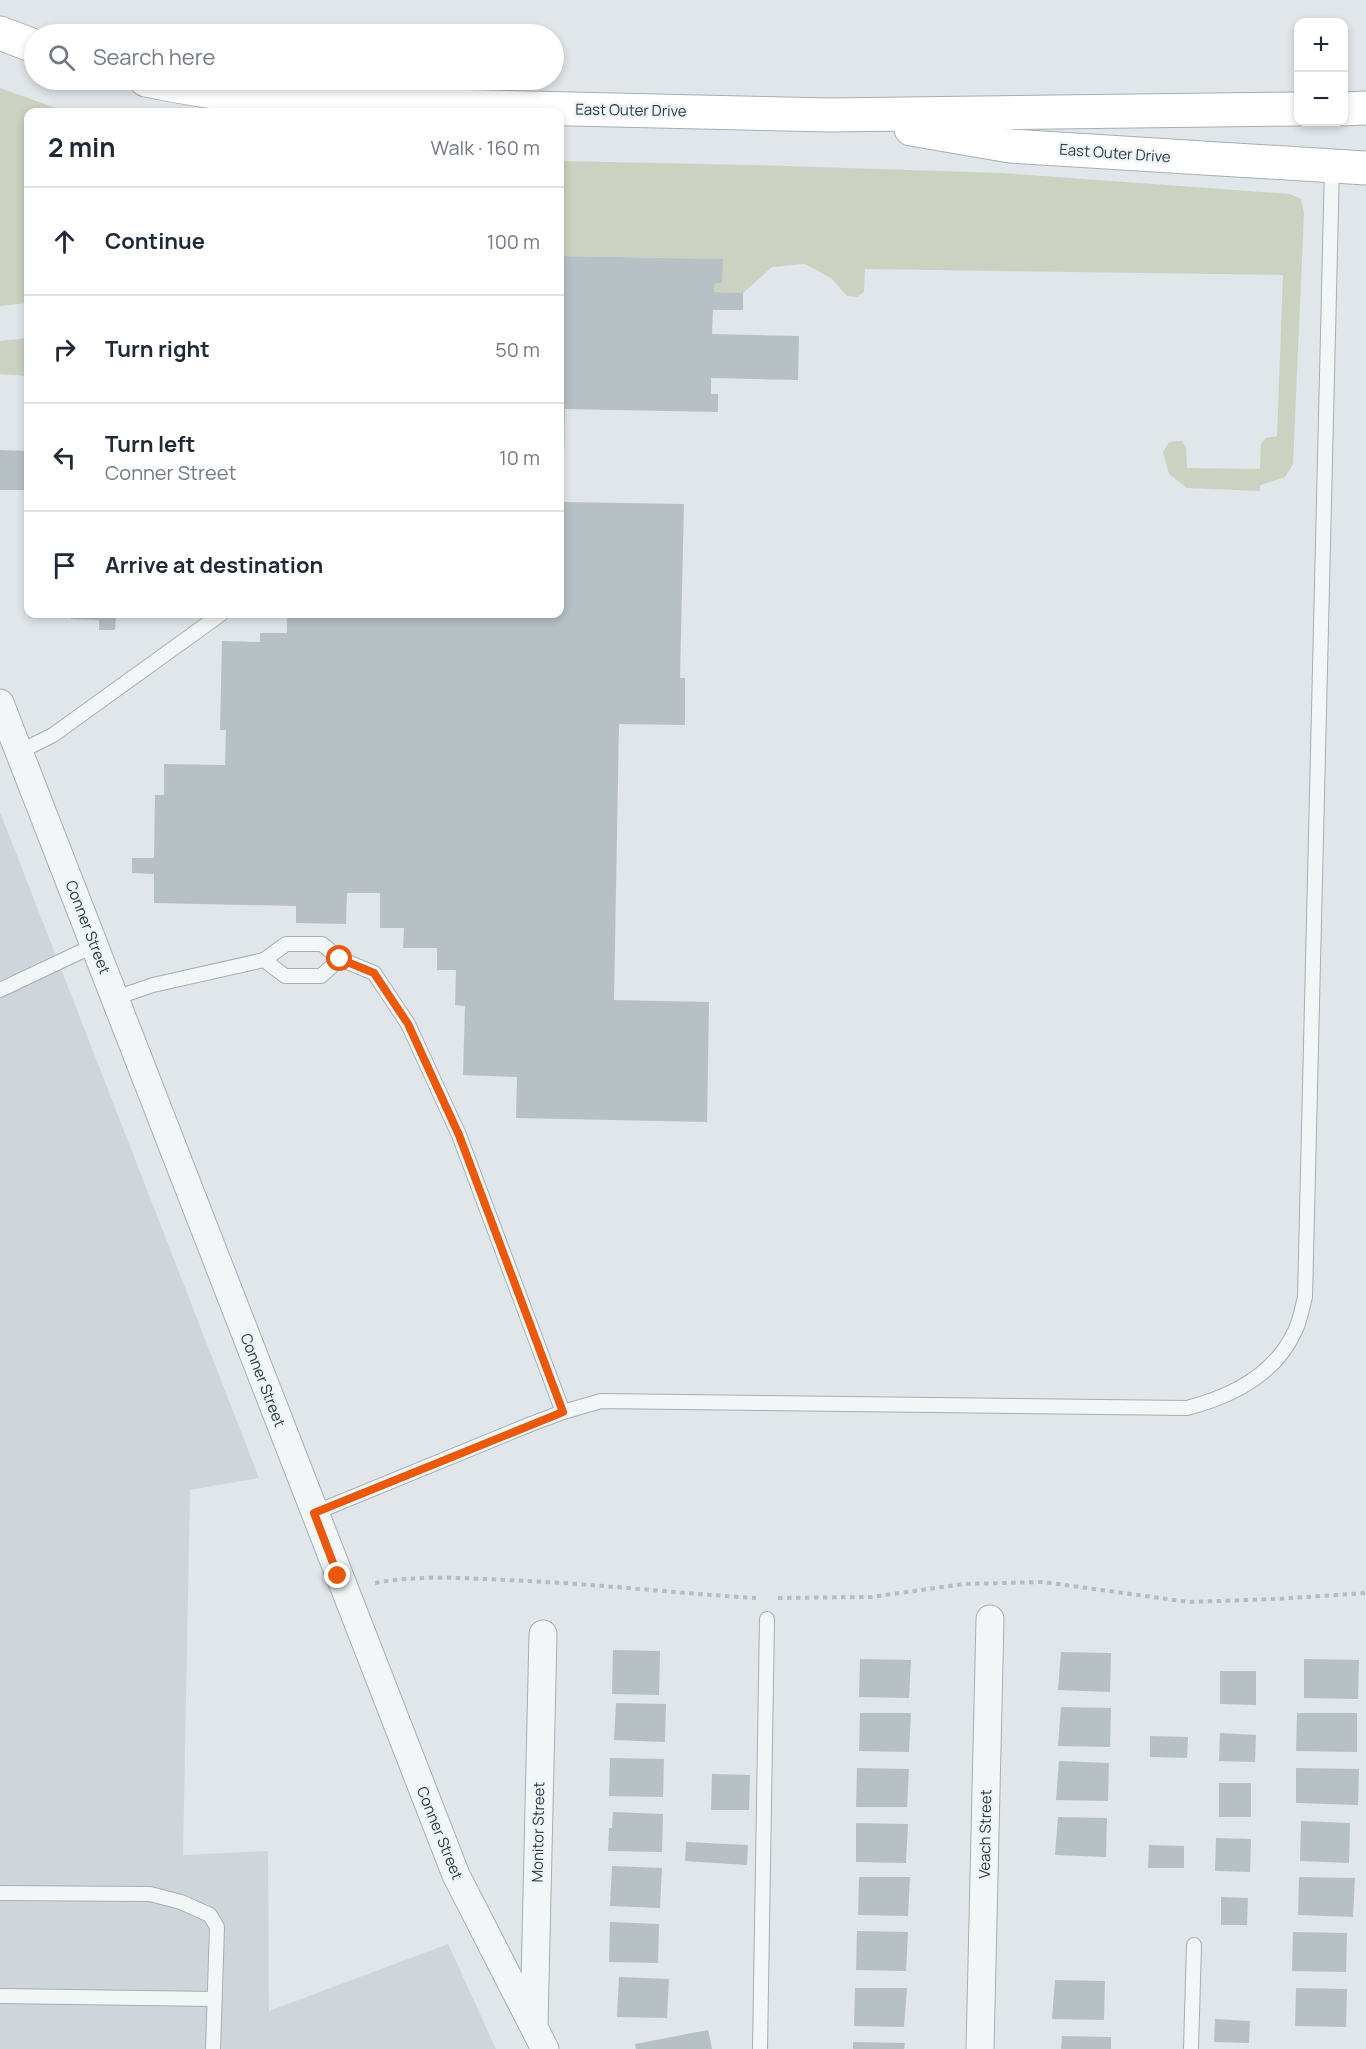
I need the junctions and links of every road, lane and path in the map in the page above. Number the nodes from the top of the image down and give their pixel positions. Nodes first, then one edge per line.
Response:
1 (0, 33) edge
2 (24, 42) edge
3 (202, 90) edge
4 (531, 108) edge
5 (1366, 108) edge
6 (564, 109) edge
7 (1294, 109) edge
8 (1348, 109) edge
9 (830, 115) junction
10 (1332, 166) junction
11 (1366, 168) edge
12 (215, 618) edge
13 (0, 703) edge
14 (19, 752) junction
15 (95, 945) junction
16 (340, 959) junction
17 (264, 960) junction
18 (0, 990) edge
19 (115, 998) junction
20 (563, 1412) junction
21 (314, 1513) junction
22 (383, 1582) dead end
23 (1366, 1593) edge
24 (760, 1598) dead end
25 (772, 1598) dead end
26 (766, 1618) dead end
27 (990, 1619) dead end
28 (543, 1634) dead end
29 (0, 1893) edge
30 (1194, 1945) dead end
31 (0, 1996) edge
32 (214, 1999) junction
33 (540, 2039) edge
34 (213, 2049) edge
35 (760, 2049) edge
36 (980, 2049) edge
37 (1191, 2049) edge

1 - 2 main road
3 - 4 main road, East Outer Drive
5 - 8 main road
6 - 9 main road, East Outer Drive
7 - 9 main road, East Outer Drive
9 - 10 main road, East Outer Drive
10 - 11 main road, East Outer Drive
10 - 20 lane
12 - 14 lane
13 - 14 street, Conner Street
14 - 15 street, Conner Street
15 - 18 lane
15 - 19 street, Conner Street
16 - 17 lane
16 - 17 lane
16 - 20 lane
17 - 19 lane
19 - 21 street, Conner Street
20 - 21 lane
21 - 33 street, Conner Street
22 - 24 path
23 - 25 path
26 - 35 lane
27 - 36 street, Veach Street
28 - 33 street, Monitor Street
29 - 32 lane
30 - 37 lane
31 - 32 lane
32 - 34 lane

